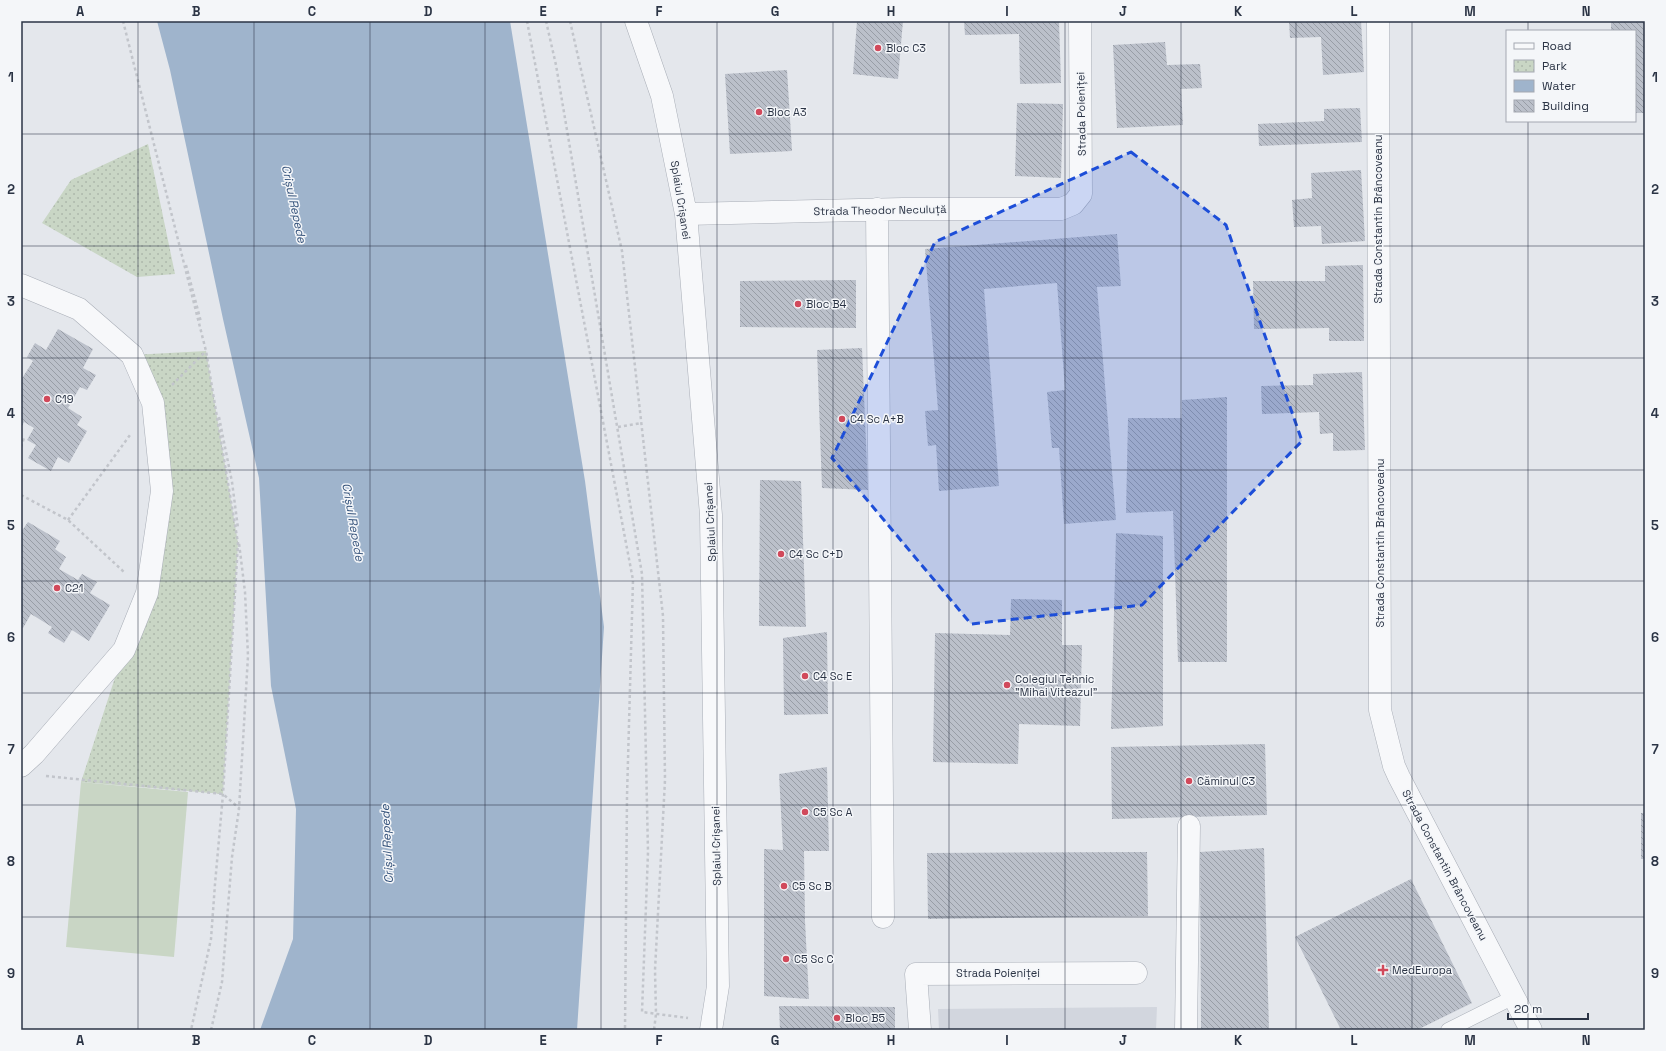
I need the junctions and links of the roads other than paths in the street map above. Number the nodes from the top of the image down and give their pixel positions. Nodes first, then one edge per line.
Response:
1 (636, 21) edge
2 (1080, 21) edge
3 (1378, 21) edge
4 (1073, 204) joint
5 (878, 209) junction
6 (686, 214) junction
7 (21, 285) edge
8 (21, 766) edge
9 (1189, 826) dead end
10 (883, 917) dead end
11 (1136, 973) dead end
12 (1514, 997) junction
13 (712, 1025) edge
14 (920, 1030) edge
15 (1186, 1030) edge
16 (1448, 1030) edge
17 (1531, 1030) edge

1 - 6 street, Splaiul Crișanei
2 - 4 street, Strada Poieniței
3 - 12 street, Strada Constantin Brâncoveanu
4 - 5 street, Strada Theodor Neculuță
5 - 6 street, Strada Theodor Neculuță
5 - 10 street
6 - 13 street, Splaiul Crișanei
7 - 8 street
9 - 15 street
11 - 14 street, Strada Poieniței
12 - 16 lane
12 - 17 street, Strada Constantin Brâncoveanu

